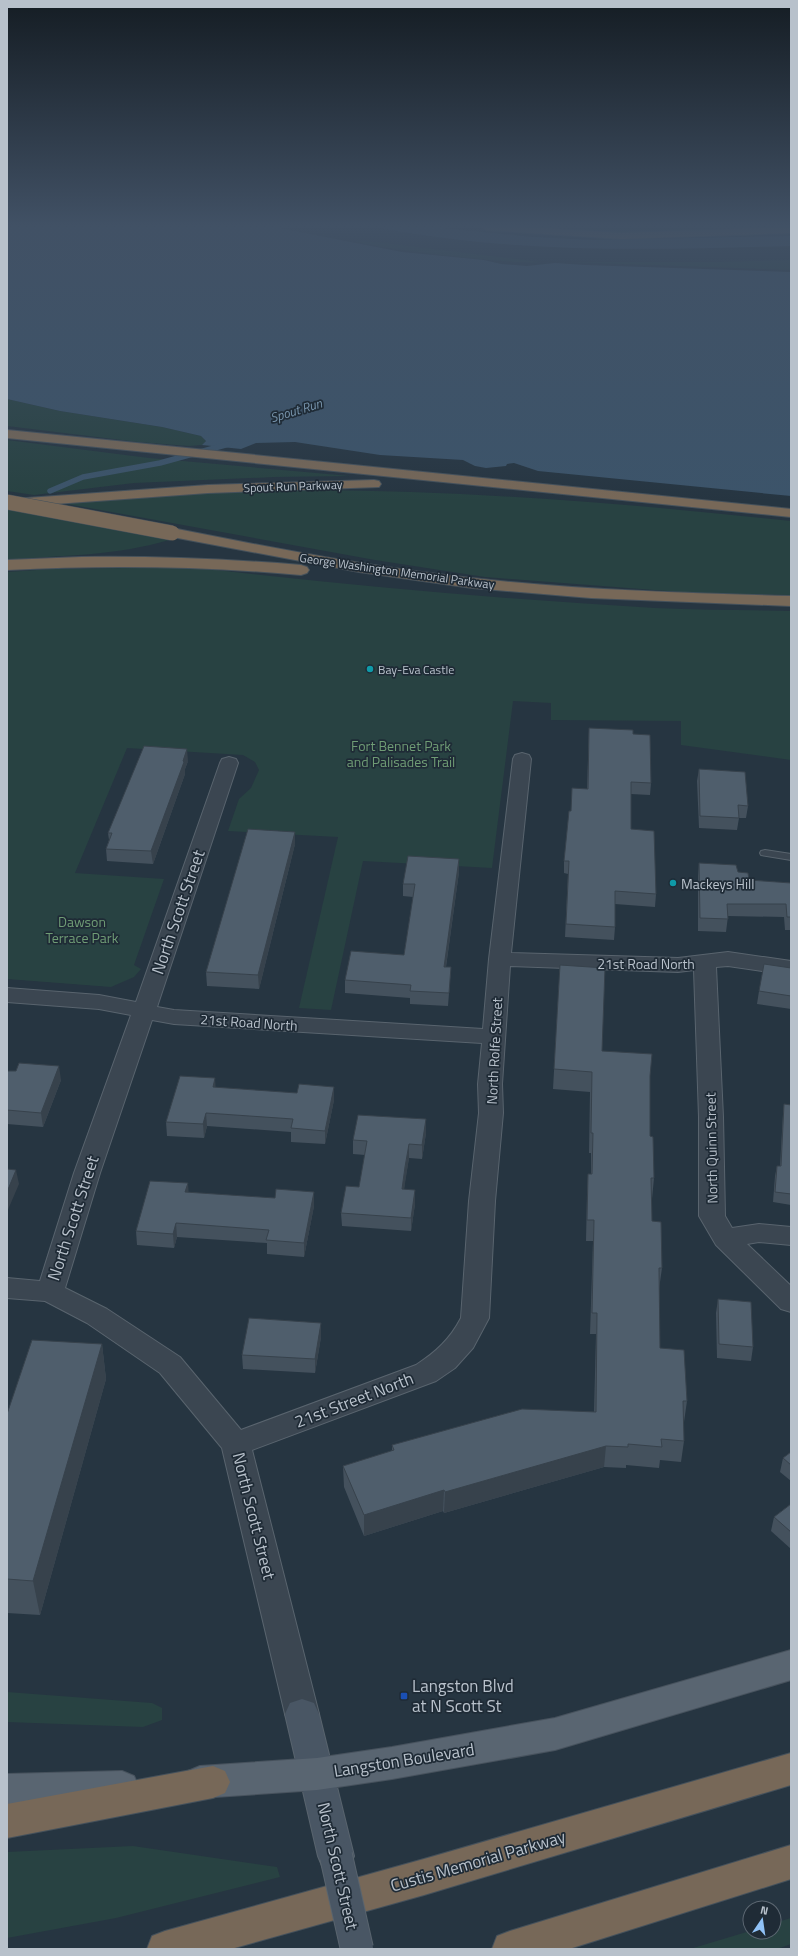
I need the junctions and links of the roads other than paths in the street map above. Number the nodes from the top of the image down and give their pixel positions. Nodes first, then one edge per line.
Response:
1 (7, 434) edge
2 (579, 493) junction
3 (7, 503) edge
4 (791, 513) edge
5 (7, 565) edge
6 (572, 592) junction
7 (791, 601) edge
8 (522, 760) dead end
9 (229, 763) dead end
10 (765, 853) dead end
11 (791, 857) edge
12 (500, 959) junction
13 (704, 962) junction
14 (791, 968) edge
15 (7, 995) edge
16 (144, 1012) junction
17 (493, 1037) junction
18 (791, 1236) edge
19 (725, 1238) junction
20 (7, 1288) edge
21 (50, 1292) junction
22 (791, 1302) edge
23 (464, 1341) joint
24 (236, 1444) junction
25 (791, 1665) edge
26 (791, 1769) edge
27 (317, 1774) junction
28 (213, 1782) junction
29 (7, 1790) edge
30 (7, 1821) edge
31 (791, 1862) edge
32 (165, 1949) edge
33 (357, 1949) edge
34 (510, 1949) edge

1 - 2 highway
2 - 3 highway, Spout Run Parkway
2 - 4 highway
3 - 6 highway, George Washington Memorial Parkway, bridge
5 - 6 highway
6 - 7 highway, George Washington Memorial Parkway
8 - 12 street, North Rolfe Street
9 - 16 street, North Scott Street
10 - 11 lane
12 - 13 street, 21st Road North
12 - 17 street, North Rolfe Street
13 - 14 street, 21st Road North
13 - 19 street, North Quinn Street
15 - 16 street, 21st Road North
16 - 17 street, 21st Road North
16 - 21 street, North Scott Street
17 - 23 street, North Rolfe Street
18 - 19 street
19 - 22 street, North Quinn Street
20 - 21 street
21 - 24 street, North Scott Street
23 - 24 street, 21st Street North
24 - 27 street, North Scott Street
25 - 27 main road, Langston Boulevard
26 - 32 highway, Custis Memorial Parkway
27 - 28 main road, Langston Boulevard
27 - 33 street, North Scott Street, bridge
28 - 29 main road, Langston Boulevard
28 - 30 highway
31 - 34 highway

